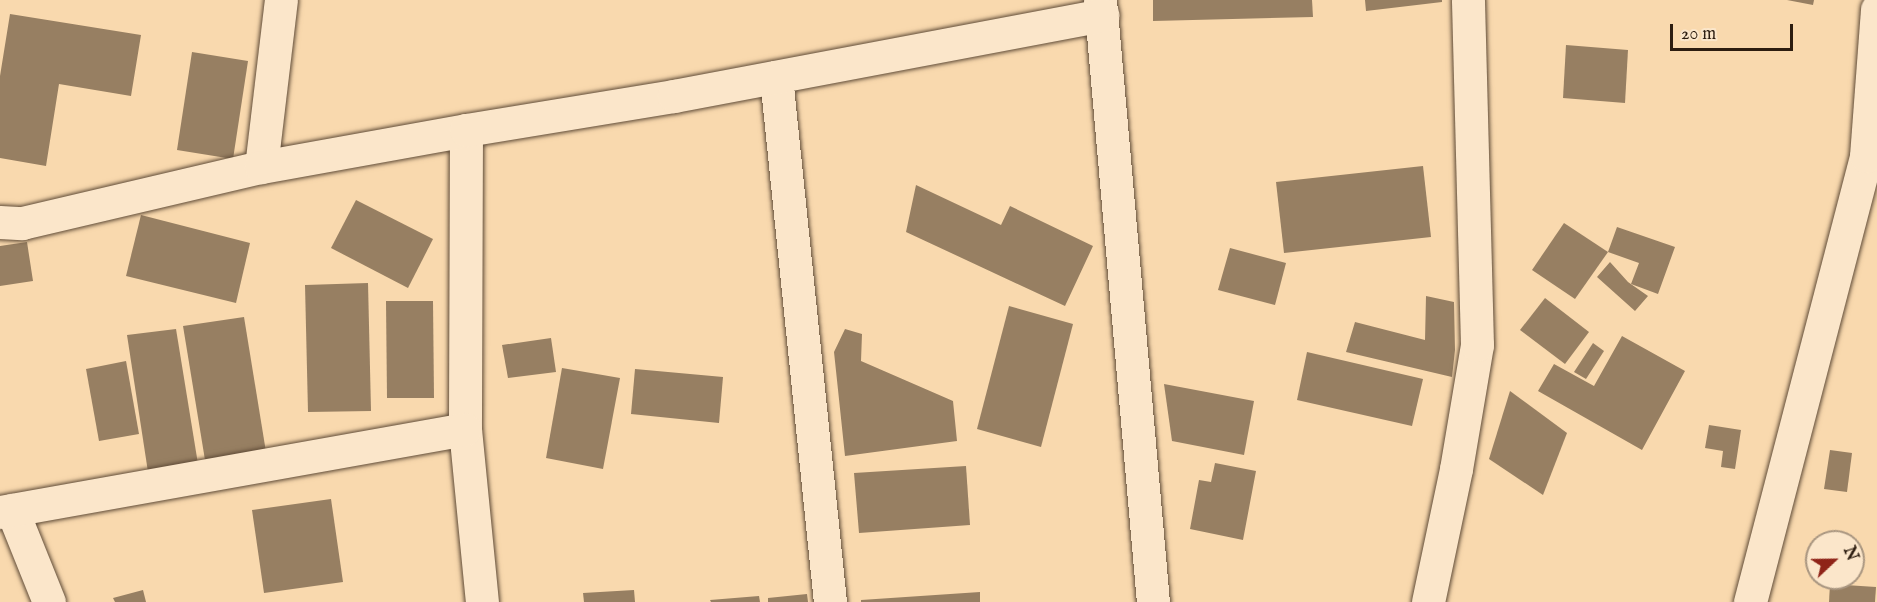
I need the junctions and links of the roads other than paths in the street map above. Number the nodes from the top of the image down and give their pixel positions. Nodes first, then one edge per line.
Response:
1 (281, 0) edge
2 (1468, 0) edge
3 (1101, 8) edge
4 (1877, 9) edge
5 (776, 77) junction
6 (466, 130) junction
7 (1872, 157) edge
8 (261, 167) junction
9 (0, 222) edge
10 (465, 429) junction
11 (6, 511) edge
12 (49, 602) edge
13 (482, 602) edge
14 (831, 602) edge
15 (1154, 602) edge
16 (1428, 602) edge
17 (1750, 602) edge

1 - 8 street
2 - 16 street
3 - 5 street
3 - 15 street
4 - 7 street
5 - 6 street
5 - 14 street
6 - 8 street
6 - 10 street
7 - 17 street
8 - 9 street
10 - 11 street
10 - 13 street
11 - 12 street

